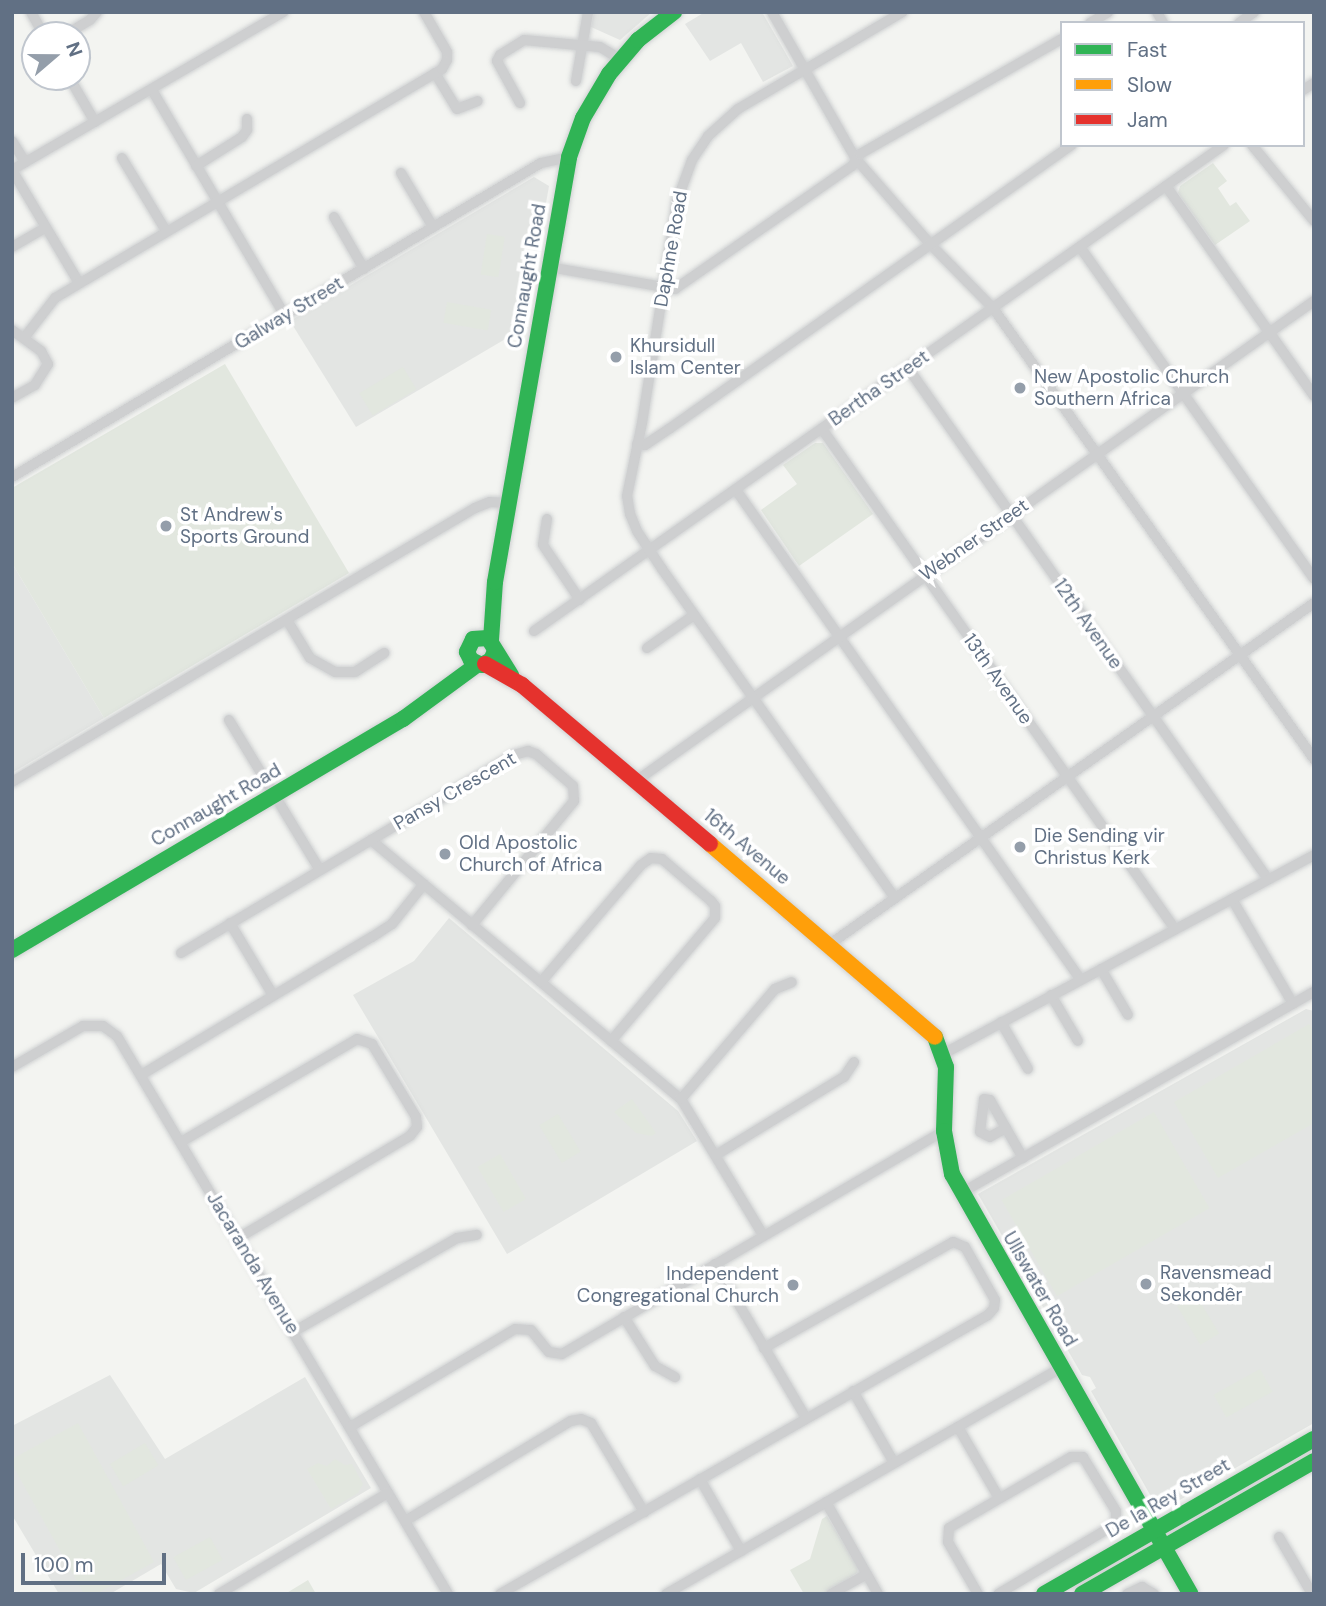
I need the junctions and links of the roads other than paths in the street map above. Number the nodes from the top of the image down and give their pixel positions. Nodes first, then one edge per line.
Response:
1 (283, 12) edge
2 (588, 12) edge
3 (674, 12) edge
4 (772, 12) edge
5 (903, 12) edge
6 (430, 14) edge
7 (1060, 40) edge
8 (582, 46) junction
9 (620, 59) junction
10 (804, 68) junction
11 (435, 73) junction
12 (576, 81) dead end
13 (152, 90) junction
14 (77, 91) edge
15 (478, 101) dead end
16 (520, 103) dead end
17 (247, 119) dead end
18 (95, 122) junction
19 (12, 141) edge
20 (1069, 147) edge
21 (1221, 147) edge
22 (1254, 147) edge
23 (569, 157) junction
24 (122, 158) dead end
25 (856, 159) junction
26 (25, 162) junction
27 (197, 166) junction
28 (12, 170) edge
29 (401, 173) dead end
30 (1166, 186) junction
31 (216, 202) junction
32 (334, 217) dead end
33 (1314, 220) edge
34 (46, 227) junction
35 (433, 228) junction
36 (166, 232) junction
37 (931, 245) junction
38 (12, 247) edge
39 (1080, 247) junction
40 (549, 267) junction
41 (364, 269) junction
42 (79, 283) junction
43 (664, 288) junction
44 (1314, 301) edge
45 (993, 308) junction
46 (285, 316) junction
47 (12, 330) edge
48 (1269, 332) junction
49 (24, 338) junction
50 (908, 368) junction
51 (1183, 393) junction
52 (1314, 396) edge
53 (12, 398) edge
54 (822, 429) junction
55 (637, 444) junction
56 (1097, 454) junction
57 (12, 477) edge
58 (736, 490) junction
59 (509, 503) junction
60 (1011, 514) junction
61 (547, 519) dead end
62 (650, 550) junction
63 (925, 575) junction
64 (1314, 579) edge
65 (580, 600) junction
66 (1314, 603) edge
67 (694, 615) junction
68 (287, 620) junction
69 (534, 631) dead end
70 (839, 635) junction
71 (647, 648) dead end
72 (482, 652) junction
73 (384, 653) dead end
74 (1240, 655) junction
75 (752, 696) junction
76 (1153, 716) junction
77 (229, 720) dead end
78 (1314, 760) edge
79 (1067, 777) junction
80 (636, 781) junction
81 (12, 782) edge
82 (274, 795) junction
83 (981, 837) junction
84 (371, 840) junction
85 (1314, 855) edge
86 (320, 870) junction
87 (1268, 879) junction
88 (424, 884) junction
89 (895, 898) junction
90 (1232, 898) junction
91 (230, 923) junction
92 (472, 925) junction
93 (1175, 929) junction
94 (830, 944) junction
95 (12, 950) edge
96 (181, 953) dead end
97 (1101, 969) junction
98 (1081, 979) junction
99 (541, 982) junction
100 (792, 982) dead end
101 (1314, 992) edge
102 (273, 995) junction
103 (1051, 996) junction
104 (1293, 1004) junction
105 (1128, 1014) dead end
106 (1001, 1022) junction
107 (611, 1041) junction
108 (1077, 1041) dead end
109 (943, 1054) junction
110 (854, 1062) dead end
111 (12, 1067) edge
112 (1028, 1069) dead end
113 (141, 1075) junction
114 (681, 1099) junction
115 (1006, 1128) dead end
116 (944, 1131) junction
117 (181, 1142) junction
118 (716, 1155) junction
119 (1023, 1158) junction
120 (961, 1193) junction
121 (477, 1235) dead end
122 (763, 1235) junction
123 (238, 1238) junction
124 (715, 1264) junction
125 (624, 1317) junction
126 (293, 1332) junction
127 (764, 1348) junction
128 (1061, 1368) junction
129 (675, 1377) dead end
130 (853, 1391) junction
131 (806, 1418) junction
132 (350, 1427) junction
133 (958, 1427) junction
134 (1314, 1439) edge
135 (1314, 1461) edge
136 (894, 1463) junction
137 (700, 1479) junction
138 (388, 1493) junction
139 (999, 1498) junction
140 (826, 1502) junction
141 (644, 1511) junction
142 (405, 1521) junction
143 (1155, 1530) junction
144 (1279, 1537) dead end
145 (1164, 1547) junction
146 (741, 1551) junction
147 (867, 1574) junction
148 (219, 1594) edge
149 (448, 1594) edge
150 (500, 1594) edge
151 (666, 1594) edge
152 (831, 1594) edge
153 (878, 1594) edge
154 (978, 1594) edge
155 (998, 1594) edge
156 (1044, 1594) edge
157 (1082, 1594) edge
158 (1127, 1594) edge
159 (1154, 1594) edge
160 (1191, 1594) edge
161 (1312, 1594) edge

1 - 13 street
2 - 8 street
3 - 9 street, Connaught Road
4 - 10 street
5 - 10 street, Daphne Road
6 - 11 street
7 - 25 street
8 - 9 street
8 - 12 street
8 - 16 street
9 - 23 street, Connaught Road
10 - 25 street
10 - 43 street, Daphne Road
11 - 15 street
11 - 31 street
13 - 18 street
13 - 27 street
14 - 18 street
17 - 27 street
18 - 26 street
19 - 26 street
20 - 37 street
21 - 30 street, Bertha Street
22 - 33 street
23 - 35 street, Galway Street
23 - 40 street, Connaught Road
24 - 36 street
25 - 37 street
25 - 43 street
26 - 28 street
27 - 31 street
28 - 34 street
29 - 35 street
30 - 39 street, Bertha Street
30 - 48 street
31 - 36 street
31 - 46 street
32 - 41 street
34 - 38 street
34 - 42 street
35 - 41 street, Galway Street
36 - 42 street
37 - 45 street
37 - 55 street
39 - 45 street, Bertha Street
39 - 51 street
40 - 43 street
40 - 59 street, Connaught Road
41 - 46 street, Galway Street
42 - 49 street
43 - 55 street, Daphne Road
44 - 48 street, Webner Street
45 - 50 street, Bertha Street
45 - 56 street
46 - 57 street, Galway Street
47 - 49 street
48 - 51 street, Webner Street
48 - 52 street
49 - 53 street
50 - 54 street, Bertha Street
50 - 60 street, 12th Avenue
51 - 56 street, Webner Street
51 - 64 street
54 - 58 street, Bertha Street
54 - 63 street, 13th Avenue
55 - 62 street, Daphne Road
56 - 60 street, Webner Street
56 - 74 street
58 - 62 street, Bertha Street
58 - 70 street
59 - 68 street
59 - 72 street, Connaught Road
60 - 63 street, Webner Street
60 - 76 street, 12th Avenue
61 - 65 street
62 - 65 street, Bertha Street
62 - 67 street, Daphne Road
63 - 70 street, Webner Street
63 - 79 street, 13th Avenue
65 - 69 street, Bertha Street
66 - 74 street
67 - 71 street
67 - 75 street, Daphne Road
68 - 73 street
68 - 81 street
70 - 75 street, Webner Street
70 - 83 street
72 - 80 street, 16th Avenue
72 - 82 street, Connaught Road
74 - 76 street
74 - 78 street
75 - 80 street, Webner Street
75 - 89 street, Daphne Road
76 - 79 street
76 - 87 street, 12th Avenue
77 - 82 street
79 - 83 street
79 - 93 street, 13th Avenue
80 - 94 street, 16th Avenue
82 - 86 street
82 - 95 street, Connaught Road
83 - 89 street
83 - 98 street
84 - 86 street, Pansy Crescent
84 - 88 street
84 - 92 street, Pansy Crescent
85 - 87 street
86 - 91 street, Pansy Crescent
87 - 90 street
88 - 92 street
88 - 102 street
89 - 94 street
90 - 93 street
90 - 104 street
91 - 96 street, Pansy Crescent
91 - 102 street
92 - 99 street
93 - 97 street
94 - 109 street, 16th Avenue
97 - 98 street
97 - 105 street
98 - 103 street
99 - 107 street
99 - 107 street
100 - 114 street
101 - 104 street
102 - 113 street
103 - 106 street
103 - 108 street
104 - 119 street
106 - 109 street
106 - 112 street
107 - 114 street
109 - 116 street, Ullswater Road
110 - 118 street
111 - 113 street, Jacaranda Avenue
113 - 117 street, Jacaranda Avenue
114 - 118 street
115 - 119 street
116 - 120 street, Ullswater Road
116 - 122 street
117 - 123 street, Jacaranda Avenue
117 - 123 street
118 - 122 street
119 - 120 street
120 - 128 street, Ullswater Road
121 - 126 street
122 - 124 street
123 - 126 street, Jacaranda Avenue
124 - 125 street
124 - 127 street
125 - 129 street
125 - 132 street
126 - 132 street, Jacaranda Avenue
127 - 130 street
127 - 131 street
128 - 133 street
128 - 143 street, Ullswater Road
130 - 131 street
130 - 136 street
131 - 137 street
132 - 138 street, Jacaranda Avenue
133 - 136 street
133 - 139 street
134 - 143 street, De la Rey Street
135 - 145 street, De la Rey Street
136 - 140 street
137 - 141 street
137 - 146 street
138 - 142 street, Jacaranda Avenue
138 - 148 street
139 - 154 street
139 - 155 street
140 - 146 street
140 - 147 street
141 - 142 street
141 - 150 street
142 - 149 street, Jacaranda Avenue
143 - 145 street, Ullswater Road
143 - 156 street, De la Rey Street
144 - 161 street
145 - 157 street, De la Rey Street
145 - 160 street, Ullswater Road
146 - 151 street
147 - 152 street
147 - 153 street
158 - 159 street

